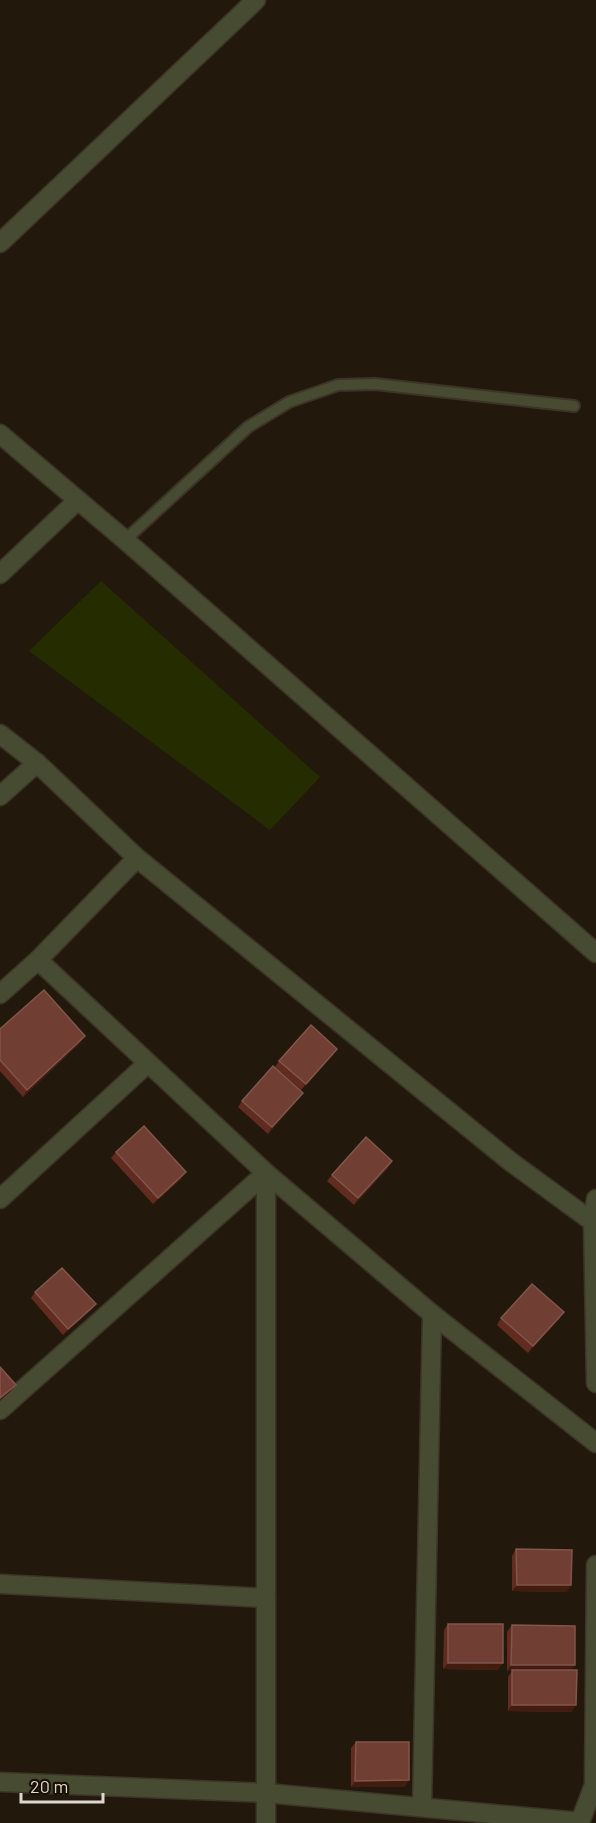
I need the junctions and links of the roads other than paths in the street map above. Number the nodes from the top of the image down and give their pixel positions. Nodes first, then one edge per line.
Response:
1 (256, 0) edge
2 (0, 243) edge
3 (574, 406) dead end
4 (0, 434) edge
5 (78, 500) junction
6 (125, 540) junction
7 (0, 574) edge
8 (0, 734) edge
9 (37, 763) junction
10 (0, 796) edge
11 (137, 858) junction
12 (596, 953) edge
13 (38, 960) junction
14 (0, 994) edge
15 (148, 1063) junction
16 (266, 1173) junction
17 (0, 1199) edge
18 (596, 1199) edge
19 (593, 1222) junction
20 (432, 1314) junction
21 (596, 1383) edge
22 (0, 1410) edge
23 (596, 1443) edge
24 (596, 1565) edge
25 (0, 1584) edge
26 (266, 1598) junction
27 (0, 1782) edge
28 (266, 1792) junction
29 (422, 1807) junction
30 (588, 1822) edge
31 (266, 1823) edge

1 - 2 street
3 - 6 lane
4 - 5 street
5 - 6 street
5 - 7 street
6 - 12 street
8 - 9 street
9 - 10 street
9 - 11 street
11 - 13 street
11 - 19 street
13 - 14 street
13 - 15 street
15 - 16 street
15 - 17 street
16 - 20 street
16 - 22 street
16 - 26 street
18 - 19 street
19 - 21 street
20 - 23 street
20 - 29 street
24 - 30 street
25 - 26 street
26 - 28 street
27 - 28 street
28 - 29 street
28 - 31 street
29 - 30 street

